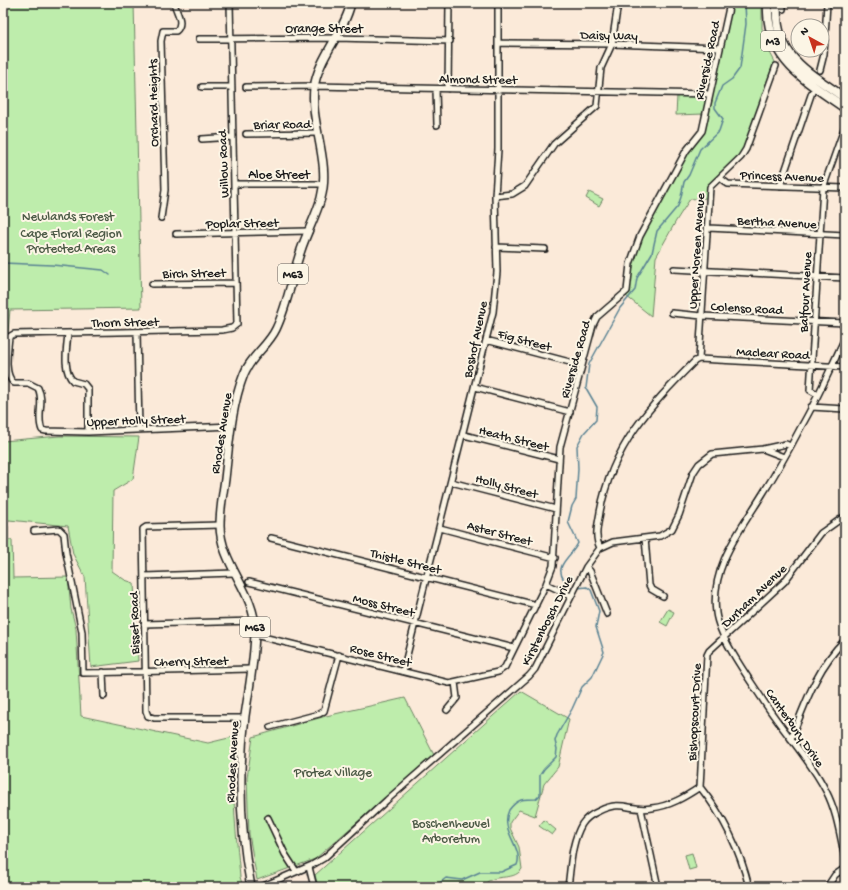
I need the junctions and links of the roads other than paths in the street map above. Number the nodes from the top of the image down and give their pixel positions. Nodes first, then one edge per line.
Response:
1 (174, 3) edge
2 (230, 3) edge
3 (351, 3) edge
4 (449, 3) edge
5 (498, 3) edge
6 (618, 3) edge
7 (730, 3) edge
8 (768, 3) edge
9 (827, 3) edge
10 (781, 5) edge
11 (231, 38) junction
12 (337, 38) junction
13 (199, 39) dead end
14 (450, 41) junction
15 (498, 43) junction
16 (612, 44) junction
17 (719, 48) junction
18 (776, 66) dead end
19 (820, 70) dead end
20 (314, 86) junction
21 (202, 87) dead end
22 (231, 87) junction
23 (246, 87) dead end
24 (436, 89) junction
25 (448, 89) junction
26 (498, 89) junction
27 (812, 92) dead end
28 (598, 93) junction
29 (710, 94) junction
30 (845, 98) edge
31 (845, 108) edge
32 (437, 124) dead end
33 (845, 126) edge
34 (318, 133) junction
35 (246, 134) dead end
36 (232, 137) junction
37 (202, 139) dead end
38 (720, 178) junction
39 (234, 184) junction
40 (324, 184) junction
41 (780, 186) junction
42 (823, 188) junction
43 (845, 188) edge
44 (495, 196) junction
45 (161, 218) dead end
46 (708, 228) junction
47 (309, 231) junction
48 (176, 234) dead end
49 (235, 234) junction
50 (819, 234) junction
51 (845, 236) edge
52 (496, 246) junction
53 (545, 249) dead end
54 (674, 269) dead end
55 (705, 271) junction
56 (816, 276) junction
57 (845, 278) edge
58 (236, 283) junction
59 (152, 284) dead end
60 (672, 313) dead end
61 (702, 316) junction
62 (814, 321) junction
63 (845, 323) edge
64 (237, 324) joint
65 (137, 332) junction
66 (68, 333) junction
67 (845, 338) edge
68 (486, 340) junction
69 (699, 360) junction
70 (581, 365) junction
71 (811, 365) junction
72 (831, 366) junction
73 (845, 367) edge
74 (475, 387) junction
75 (817, 394) junction
76 (811, 407) junction
77 (845, 409) edge
78 (570, 412) junction
79 (232, 426) junction
80 (139, 429) junction
81 (42, 430) joint
82 (88, 432) junction
83 (464, 435) junction
84 (790, 446) junction
85 (763, 449) junction
86 (784, 457) junction
87 (559, 459) junction
88 (452, 482) junction
89 (556, 509) junction
90 (845, 516) edge
91 (220, 525) junction
92 (440, 528) junction
93 (34, 530) dead end
94 (271, 538) dead end
95 (645, 538) junction
96 (600, 548) junction
97 (555, 558) junction
98 (586, 567) junction
99 (234, 573) junction
100 (144, 576) junction
101 (427, 577) junction
102 (249, 582) dead end
103 (546, 584) junction
104 (572, 594) junction
105 (662, 596) dead end
106 (536, 605) junction
107 (607, 614) dead end
108 (254, 621) junction
109 (415, 623) junction
110 (144, 624) junction
111 (254, 635) junction
112 (724, 637) junction
113 (845, 640) edge
114 (514, 648) junction
115 (339, 655) junction
116 (251, 669) junction
117 (404, 671) junction
118 (501, 671) joint
119 (103, 672) junction
120 (145, 672) junction
121 (455, 682) junction
122 (104, 696) dead end
123 (447, 710) dead end
124 (245, 718) junction
125 (270, 727) dead end
126 (791, 739) junction
127 (700, 787) junction
128 (641, 809) junction
129 (268, 818) dead end
130 (845, 858) edge
131 (309, 867) junction
132 (845, 868) edge
133 (296, 871) junction
134 (251, 887) edge
135 (261, 887) edge
136 (314, 887) edge
137 (568, 887) edge
138 (658, 887) edge
139 (749, 887) edge
140 (828, 887) edge

1 - 45 street, Orchard Heights
2 - 11 street, Willow Road
3 - 12 main road, Rhodes Avenue / M63
4 - 14 street
5 - 15 street, Boshof Avenue
6 - 16 street
7 - 17 street, Riverside Road
8 - 31 highway, M3
9 - 19 street
10 - 30 highway, M3
11 - 12 street, Orange Street
11 - 13 street, Orange Street
11 - 22 street, Willow Road
12 - 14 street, Orange Street
12 - 20 main road, Rhodes Avenue / M63
14 - 25 street
15 - 16 street, Daisy Way
15 - 26 street, Boshof Avenue
16 - 17 street, Daisy Way
16 - 28 street
17 - 29 street, Riverside Road
18 - 38 street, Upper Noreen Avenue
20 - 23 street, Almond Street
20 - 24 street, Almond Street
20 - 34 main road, Rhodes Avenue / M63
21 - 22 street
22 - 36 street, Willow Road
24 - 25 street, Almond Street
24 - 32 street
25 - 26 street, Almond Street
26 - 28 street, Almond Street
26 - 44 street, Boshof Avenue
27 - 41 street
28 - 29 street, Almond Street
28 - 44 street
29 - 70 street, Riverside Road
33 - 42 street, Balfour Avenue
34 - 35 street, Briar Road
34 - 40 main road, Rhodes Avenue / M63
36 - 37 street
36 - 39 street, Willow Road
38 - 41 street, Princess Avenue
38 - 46 street, Upper Noreen Avenue
39 - 40 street, Aloe Street
39 - 49 street, Willow Road
40 - 47 main road, Rhodes Avenue / M63
41 - 42 street, Princess Avenue
42 - 43 street, Princess Avenue
42 - 50 street, Balfour Avenue
44 - 52 street, Boshof Avenue
46 - 50 street, Bertha Avenue
46 - 55 street, Upper Noreen Avenue
47 - 49 street, Poplar Street
47 - 79 main road, Rhodes Avenue / M63
48 - 49 street, Poplar Street
49 - 58 street, Willow Road
50 - 51 street, Bertha Avenue
50 - 56 street, Balfour Avenue
52 - 53 street
52 - 68 street, Boshof Avenue
54 - 55 street
55 - 56 street
55 - 61 street, Upper Noreen Avenue
56 - 57 street
56 - 62 street, Balfour Avenue
58 - 59 street, Birch Street
58 - 64 street, Willow Road
60 - 61 street, Colenso Road
61 - 62 street, Colenso Road
61 - 69 street, Upper Noreen Avenue
62 - 63 street, Colenso Road
62 - 71 street, Balfour Avenue
64 - 65 street, Thorn Street
65 - 66 street, Thorn Street
65 - 80 street
66 - 81 street, Thorn Street
66 - 82 street
67 - 72 street
68 - 70 street, Fig Street
68 - 74 street, Boshof Avenue
69 - 71 street, Maclear Road
69 - 96 street
70 - 78 street, Riverside Road
71 - 72 street, Maclear Road
71 - 75 street, Balfour Avenue
72 - 73 street, Maclear Road
72 - 75 street
74 - 78 street
74 - 83 street, Boshof Avenue
75 - 76 street
76 - 77 street
76 - 84 street
78 - 87 street, Riverside Road
79 - 80 street, Upper Holly Street
79 - 91 main road, Rhodes Avenue / M63
80 - 82 street, Upper Holly Street
81 - 82 street, Upper Holly Street
83 - 87 street, Heath Street
83 - 88 street, Boshof Avenue
84 - 85 street
84 - 86 street
85 - 86 street
85 - 95 street
86 - 112 street
87 - 89 street, Riverside Road
88 - 89 street, Holly Street
88 - 92 street, Boshof Avenue
89 - 97 street, Riverside Road
90 - 112 street, Durham Avenue
91 - 99 main road, Rhodes Avenue / M63
91 - 100 street, Bisset Road
92 - 97 street, Aster Street
92 - 101 street, Boshof Avenue
93 - 119 street, Cherry Street
94 - 101 street, Thistle Street
95 - 96 street
95 - 105 street
96 - 98 street, Kirstenbosch Drive
97 - 103 street, Riverside Road
98 - 104 street, Kirstenbosch Drive
98 - 107 street
99 - 100 street
99 - 108 main road, Rhodes Avenue / M63
100 - 110 street, Bisset Road
101 - 106 street, Thistle Street
101 - 109 street, Boshof Avenue
102 - 109 street, Moss Street
103 - 104 street
103 - 106 street, Riverside Road
104 - 131 street, Kirstenbosch Drive
106 - 114 street, Riverside Road
108 - 110 street
108 - 111 main road, Rhodes Avenue / M63
109 - 114 street, Moss Street
109 - 117 street, Boshof Avenue
110 - 120 street, Bisset Road
111 - 115 street, Rose Street
111 - 116 main road, Rhodes Avenue / M63
112 - 126 street, Canterbury Drive
112 - 127 street, Bishopscourt Drive
113 - 126 street
114 - 118 street, Riverside Road
115 - 117 street, Rose Street
115 - 125 street
116 - 120 street, Cherry Street
116 - 124 main road, Rhodes Avenue / M63
117 - 121 street, Rose Street
118 - 121 street, Rose Street
119 - 120 street, Cherry Street
119 - 122 street
120 - 124 street, Bisset Road
121 - 123 street
124 - 134 main road, Rhodes Avenue / M63
126 - 130 street, Canterbury Drive
127 - 128 street
127 - 139 street
128 - 137 street
128 - 138 street
129 - 133 street
131 - 133 street, Kirstenbosch Drive
131 - 136 street
132 - 140 street
133 - 135 street, Kirstenbosch Drive

